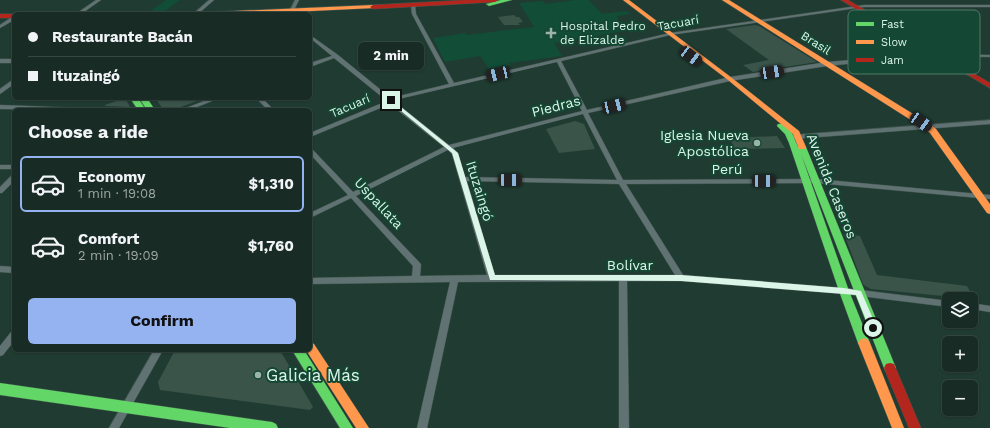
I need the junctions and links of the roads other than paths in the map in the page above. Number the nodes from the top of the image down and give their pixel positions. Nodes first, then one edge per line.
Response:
1 (99, 0) edge
2 (212, 0) edge
3 (297, 0) edge
4 (495, 0) edge
5 (509, 0) edge
6 (619, 0) edge
7 (626, 0) edge
8 (726, 0) edge
9 (844, 0) edge
10 (990, 6) edge
11 (413, 7) junction
12 (856, 7) junction
13 (861, 10) edge
14 (81, 12) edge
15 (197, 12) edge
16 (291, 12) edge
17 (311, 12) edge
18 (312, 14) edge
19 (0, 16) edge
20 (12, 18) edge
21 (12, 18) edge
22 (0, 19) edge
23 (12, 19) edge
24 (759, 21) junction
25 (0, 27) edge
26 (667, 35) junction
27 (312, 38) edge
28 (336, 56) junction
29 (980, 56) edge
30 (990, 56) edge
31 (558, 60) junction
32 (0, 61) edge
33 (12, 62) edge
34 (848, 62) edge
35 (312, 64) edge
36 (827, 64) junction
37 (969, 74) edge
38 (727, 80) junction
39 (12, 83) edge
40 (452, 85) junction
41 (990, 86) edge
42 (0, 92) edge
43 (212, 100) edge
44 (261, 100) edge
45 (391, 100) junction
46 (0, 107) edge
47 (26, 108) edge
48 (190, 108) edge
49 (269, 108) edge
50 (586, 112) junction
51 (990, 122) edge
52 (928, 127) junction
53 (312, 134) edge
54 (794, 137) junction
55 (449, 147) junction
56 (312, 152) edge
57 (0, 167) edge
58 (12, 168) edge
59 (12, 179) edge
60 (463, 179) junction
61 (806, 181) junction
62 (816, 181) junction
63 (622, 182) junction
64 (0, 191) edge
65 (352, 195) junction
66 (980, 196) junction
67 (990, 198) edge
68 (990, 211) edge
69 (312, 215) edge
70 (0, 269) edge
71 (12, 270) edge
72 (492, 278) junction
73 (623, 278) junction
74 (635, 278) junction
75 (681, 278) junction
76 (416, 279) junction
77 (455, 279) junction
78 (312, 282) edge
79 (623, 287) junction
80 (844, 291) junction
81 (859, 293) junction
82 (942, 303) edge
83 (978, 307) edge
84 (990, 309) edge
85 (12, 337) edge
86 (312, 350) edge
87 (0, 352) edge
88 (158, 352) edge
89 (299, 352) edge
90 (0, 389) edge
91 (127, 406) junction
92 (114, 428) edge
93 (272, 428) edge
94 (347, 428) edge
95 (363, 428) edge
96 (422, 428) edge
97 (624, 428) edge
98 (898, 428) edge
99 (915, 428) edge

1 - 14 street
2 - 15 street
3 - 16 street
4 - 11 main road
5 - 11 main road
6 - 26 main road, Avenida Caseros
7 - 26 main road, Avenida Caseros
8 - 24 main road, Brasil
9 - 12 main road
10 - 12 street, Tacuarí
11 - 17 main road
11 - 18 main road
11 - 40 street
12 - 13 main road
12 - 24 street, Tacuarí
19 - 20 main road
21 - 22 main road
23 - 25 street
24 - 26 street, Tacuarí
24 - 36 main road, Brasil
26 - 31 street, Tacuarí
26 - 38 main road, Avenida Caseros
27 - 28 street, Ituzaingó
28 - 35 street
28 - 45 street, Ituzaingó
29 - 30 street, Piedras
31 - 40 street, Tacuarí
31 - 50 street
32 - 33 street
34 - 36 street, Piedras
36 - 38 street, Piedras
36 - 52 main road, Brasil
37 - 41 main road
38 - 50 street, Piedras
38 - 54 main road, Avenida Caseros
39 - 42 street
40 - 45 street, Tacuarí
43 - 48 street
44 - 49 street
45 - 53 street, Tacuarí
45 - 55 street, Ituzaingó
46 - 47 street
50 - 55 street, Piedras
50 - 63 street
51 - 52 street
52 - 54 street
52 - 66 main road, Brasil
54 - 61 main road, Avenida Caseros
54 - 62 main road, Avenida Caseros
55 - 60 street, Ituzaingó
55 - 65 street, Piedras
56 - 65 street, Uspallata
57 - 58 street
59 - 64 street
60 - 63 street, Perú
60 - 72 street, Ituzaingó
61 - 62 street, Perú
61 - 63 street, Perú
61 - 80 main road, Avenida Caseros
62 - 66 street, Perú
62 - 81 main road, Avenida Caseros
63 - 75 street
65 - 69 street, Piedras
65 - 76 street, Uspallata
66 - 67 street, Perú
66 - 68 main road, Brasil
70 - 71 street
72 - 73 street, Bolívar
72 - 77 street, Bolívar
73 - 74 street, Bolívar
73 - 79 street
74 - 75 street, Bolívar
74 - 79 street
75 - 80 street, Bolívar
76 - 77 street, Bolívar
76 - 78 street, Bolívar
77 - 96 street
79 - 97 street
80 - 81 street, Bolívar
80 - 98 main road, Avenida Caseros
81 - 82 street, Bolívar
81 - 99 main road, Avenida Caseros
83 - 84 street
85 - 87 street
86 - 95 main road
88 - 91 street
89 - 94 main road
90 - 91 main road
91 - 92 street
91 - 93 main road

